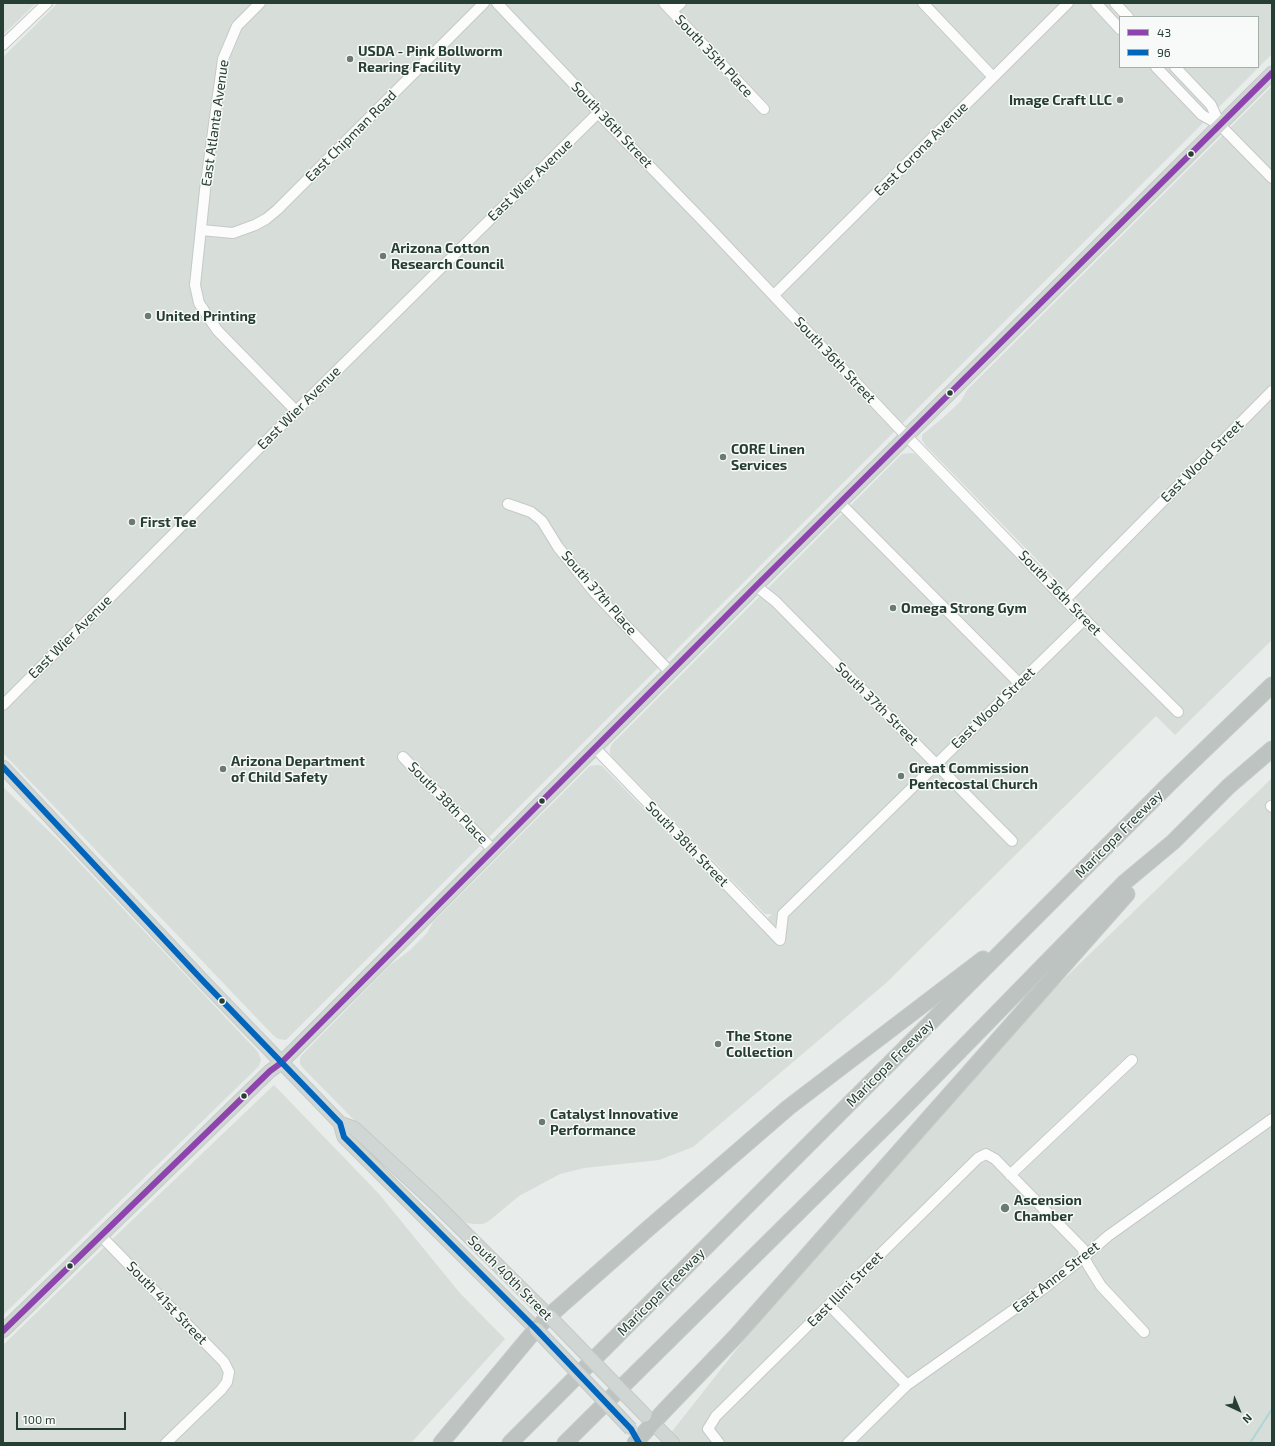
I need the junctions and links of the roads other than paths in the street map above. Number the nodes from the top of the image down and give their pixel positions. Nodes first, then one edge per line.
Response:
1 (47, 3) edge
2 (260, 3) edge
3 (484, 3) edge
4 (497, 3) edge
5 (664, 3) edge
6 (680, 3) edge
7 (923, 3) edge
8 (1068, 3) edge
9 (1096, 3) edge
10 (1115, 3) edge
11 (672, 11) junction
12 (1127, 16) edge
13 (1119, 28) edge
14 (3, 45) edge
15 (1157, 68) edge
16 (1176, 68) edge
17 (1272, 73) edge
18 (994, 77) junction
19 (764, 109) dead end
20 (598, 113) junction
21 (1220, 125) junction
22 (1272, 178) edge
23 (201, 230) junction
24 (774, 296) junction
25 (1272, 391) edge
26 (296, 410) junction
27 (907, 436) junction
28 (840, 503) junction
29 (508, 504) dead end
30 (756, 586) junction
31 (1065, 600) junction
32 (1084, 619) junction
33 (670, 672) junction
34 (1019, 683) junction
35 (1272, 685) edge
36 (3, 705) edge
37 (1178, 712) dead end
38 (595, 748) junction
39 (1272, 749) edge
40 (403, 756) dead end
41 (936, 764) junction
42 (3, 767) edge
43 (1012, 841) dead end
44 (1173, 842) junction
45 (494, 850) junction
46 (1031, 922) junction
47 (780, 940) joint
48 (1132, 1060) dead end
49 (281, 1063) junction
50 (1272, 1118) edge
51 (340, 1124) junction
52 (1010, 1175) junction
53 (101, 1236) junction
54 (1084, 1257) junction
55 (829, 1305) junction
56 (549, 1316) junction
57 (536, 1329) junction
58 (3, 1330) edge
59 (1144, 1332) dead end
60 (907, 1385) junction
61 (649, 1419) junction
62 (636, 1439) edge
63 (166, 1443) edge
64 (441, 1443) edge
65 (510, 1443) edge
66 (565, 1443) edge
67 (673, 1443) edge
68 (719, 1443) edge
69 (848, 1443) edge

1 - 14 street
2 - 23 street, East Atlanta Avenue
3 - 23 street, East Chipman Road
4 - 20 street, South 36th Street
5 - 11 street, South 35th Place
6 - 11 street
7 - 18 street
8 - 18 street, East Corona Avenue
9 - 13 street
10 - 12 street
11 - 19 street, South 35th Place
15 - 21 street
16 - 21 street
17 - 21 main road
18 - 24 street, East Corona Avenue
20 - 24 street, South 36th Street
20 - 26 street, East Wier Avenue
21 - 22 street
21 - 27 main road
23 - 26 street
24 - 27 street, South 36th Street
25 - 31 street, East Wood Street
26 - 36 street, East Wier Avenue
27 - 28 main road
27 - 31 street, South 36th Street
28 - 30 main road
28 - 34 street
29 - 33 street, South 37th Place
30 - 33 main road
30 - 41 street, South 37th Street
31 - 32 street, South 36th Street
32 - 34 street, East Wood Street
32 - 37 street, South 36th Street
33 - 38 main road
34 - 41 street, East Wood Street
35 - 46 highway, Maricopa Freeway
38 - 45 main road
38 - 47 street, South 38th Street
39 - 44 highway
40 - 45 street, South 38th Place
41 - 43 street, South 37th Street
41 - 47 street, East Wood Street
42 - 49 main road, South 40th Street
44 - 61 highway
44 - 66 highway
45 - 49 main road
46 - 56 highway
46 - 65 highway, Maricopa Freeway
48 - 52 street
49 - 51 main road, South 40th Street
49 - 53 main road
50 - 54 street, East Anne Street
51 - 56 main road, South 40th Street
51 - 57 main road, South 40th Street
52 - 54 street
52 - 55 street, East Illini Street
53 - 58 main road
53 - 63 street, South 41st Street
54 - 59 street
54 - 60 street, East Anne Street
55 - 60 street
55 - 68 street, East Illini Street
56 - 57 highway
56 - 61 main road, South 40th Street, bridge
57 - 62 main road, South 40th Street, bridge
57 - 64 highway
60 - 69 street, East Anne Street
61 - 62 highway
61 - 67 main road, South 40th Street

